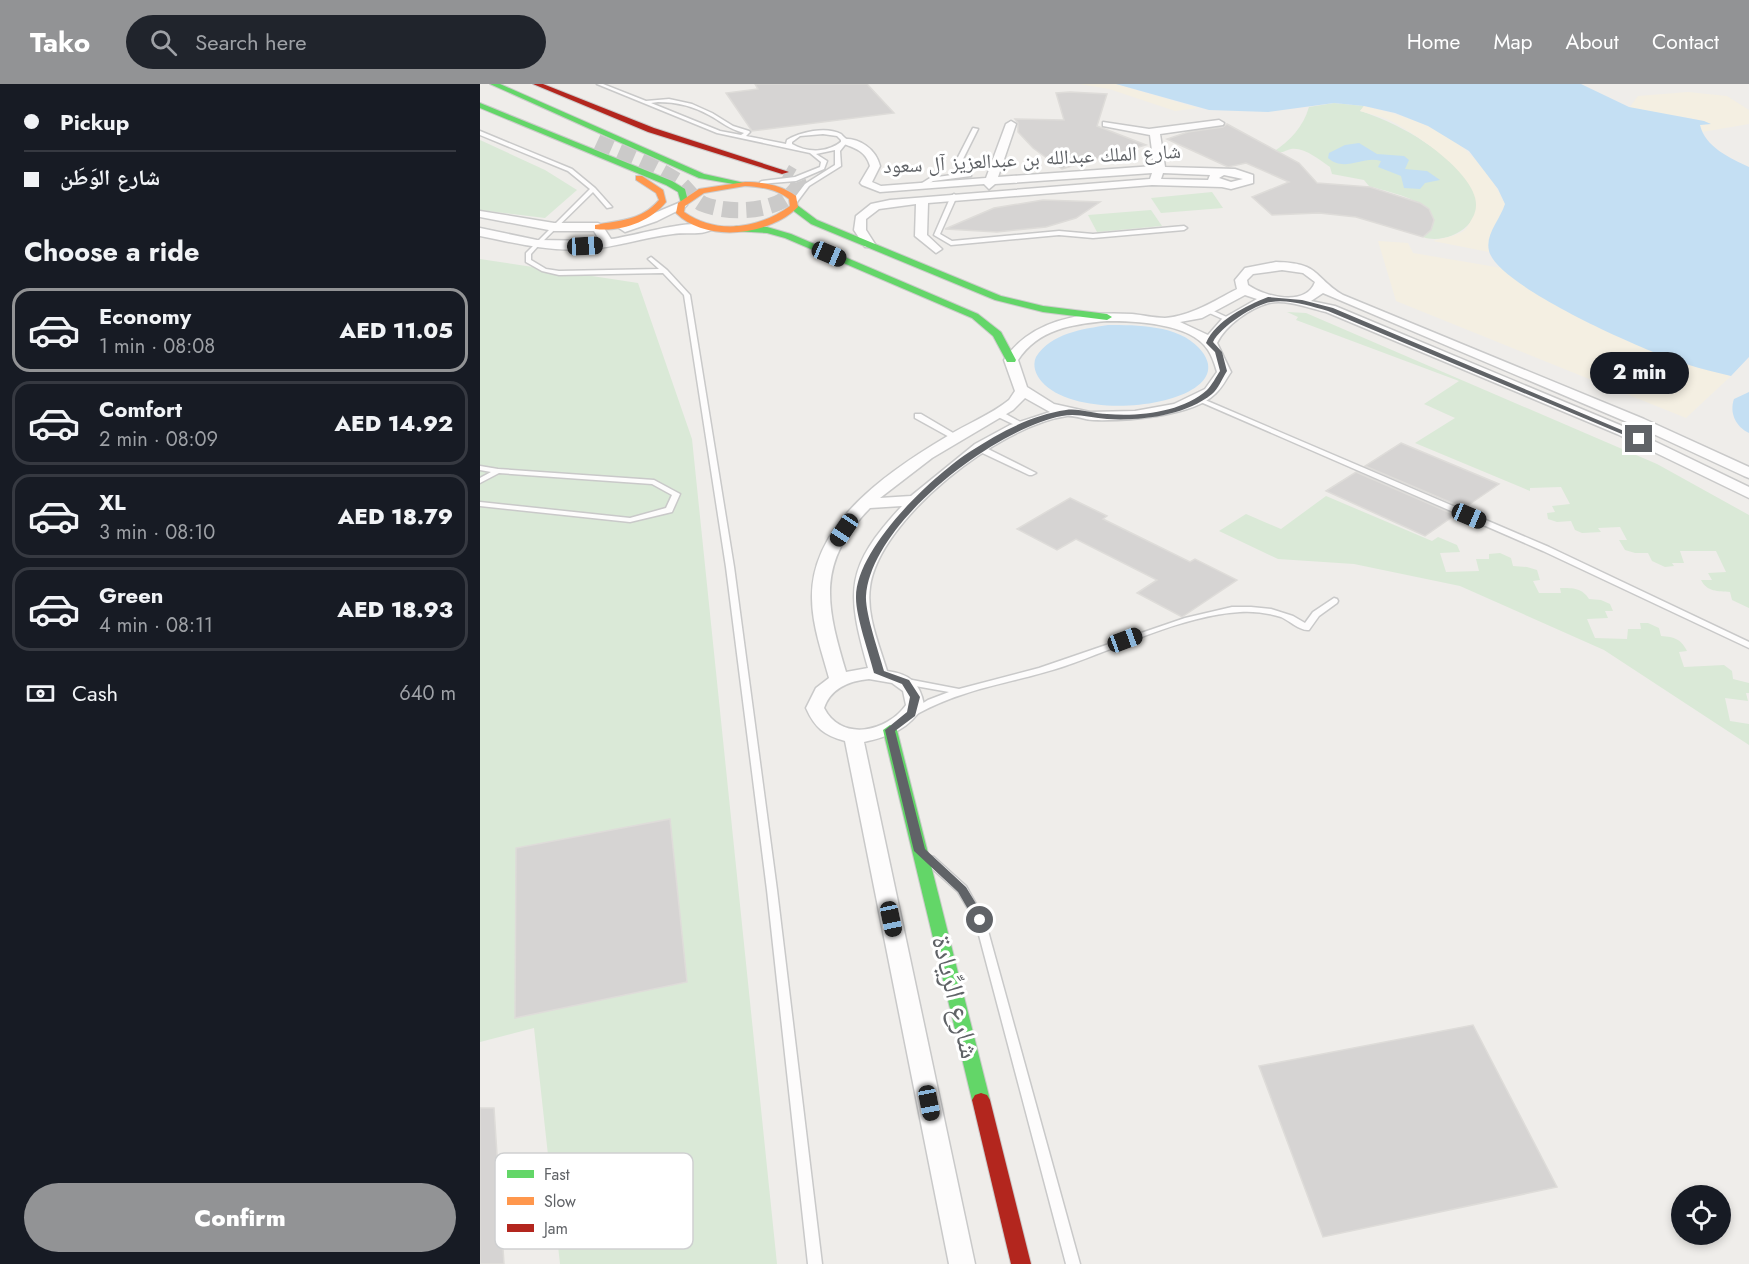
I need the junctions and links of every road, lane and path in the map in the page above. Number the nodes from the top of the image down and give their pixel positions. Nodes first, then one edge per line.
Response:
1 (494, 84) edge
2 (537, 84) edge
3 (599, 84) edge
4 (622, 85) edge
5 (614, 88) junction
6 (480, 94) edge
7 (647, 102) junction
8 (480, 105) edge
9 (706, 112) junction
10 (682, 116) junction
11 (717, 117) junction
12 (1219, 123) dead end
13 (698, 124) junction
14 (1011, 124) dead end
15 (1107, 124) dead end
16 (975, 129) dead end
17 (1155, 132) junction
18 (480, 133) edge
19 (799, 135) junction
20 (742, 137) junction
21 (749, 139) junction
22 (597, 142) tunnel mouth
23 (842, 143) junction
24 (792, 147) junction
25 (807, 152) junction
26 (1160, 168) junction
27 (637, 172) junction
28 (785, 172) dead end
29 (1229, 172) junction
30 (1008, 178) junction
31 (993, 179) junction
32 (748, 184) junction
33 (1220, 184) junction
34 (921, 186) junction
35 (1145, 186) junction
36 (593, 189) junction
37 (1176, 190) dead end
38 (1007, 194) junction
39 (954, 196) junction
40 (922, 199) junction
41 (683, 203) junction
42 (982, 203) dead end
43 (795, 204) junction
44 (609, 207) dead end
45 (480, 214) edge
46 (554, 226) junction
47 (708, 228) junction
48 (1185, 228) dead end
49 (599, 229) junction
50 (737, 229) junction
51 (480, 232) edge
52 (537, 244) junction
53 (608, 244) junction
54 (869, 244) junction
55 (936, 249) dead end
56 (651, 259) dead end
57 (665, 271) junction
58 (1321, 287) junction
59 (1245, 290) junction
60 (1268, 299) junction
61 (1292, 300) junction
62 (1207, 310) junction
63 (1107, 317) junction
64 (1229, 320) junction
65 (1162, 322) junction
66 (1210, 343) junction
67 (1011, 360) junction
68 (1022, 390) junction
69 (1198, 399) junction
70 (1069, 412) junction
71 (999, 414) junction
72 (918, 416) dead end
73 (1022, 425) junction
74 (956, 437) junction
75 (979, 448) junction
76 (480, 468) edge
77 (498, 471) junction
78 (1032, 473) dead end
79 (1749, 473) edge
80 (480, 481) edge
81 (1749, 493) edge
82 (918, 501) junction
83 (480, 504) edge
84 (866, 504) junction
85 (1334, 601) dead end
86 (1749, 645) edge
87 (879, 673) junction
88 (839, 680) junction
89 (905, 682) junction
90 (958, 690) junction
91 (912, 713) junction
92 (890, 730) junction
93 (853, 735) junction
94 (920, 851) junction
95 (815, 1264) edge
96 (962, 1264) edge
97 (1021, 1264) edge
98 (1073, 1264) edge

1 - 32 street
2 - 28 street
3 - 5 lane
4 - 5 lane
5 - 7 lane
6 - 22 street
7 - 9 lane
7 - 10 lane
8 - 27 street
9 - 10 lane
9 - 11 lane
10 - 13 lane
11 - 13 lane
11 - 20 lane
12 - 17 street
13 - 20 lane
14 - 31 street
15 - 17 street
16 - 34 lane
17 - 26 street
18 - 36 lane
19 - 21 lane
19 - 23 lane
19 - 24 lane
20 - 21 lane
21 - 24 lane
23 - 25 lane
23 - 34 street, شارع الملك عبدالله بن عبدالعزيز آل سعود
23 - 43 lane
24 - 25 lane
25 - 32 lane
26 - 29 street, شارع الملك عبدالله بن عبدالعزيز آل سعود
26 - 30 street, شارع الملك عبدالله بن عبدالعزيز آل سعود
26 - 35 street
27 - 41 street
27 - 49 street
29 - 33 street
29 - 33 street, شارع الملك عبدالله بن عبدالعزيز آل سعود
30 - 31 street, شارع الملك عبدالله بن عبدالعزيز آل سعود
30 - 38 street
31 - 34 street, شارع الملك عبدالله بن عبدالعزيز آل سعود
31 - 38 street
32 - 41 street
32 - 43 street
33 - 35 street, شارع الملك عبدالله بن عبدالعزيز آل سعود
35 - 37 street
35 - 38 street
36 - 44 lane
36 - 46 lane
38 - 39 street, شارع الملك عبدالله بن عبدالعزيز آل سعود
38 - 42 street
39 - 40 street, شارع الملك عبدالله بن عبدالعزيز آل سعود
39 - 48 lane
40 - 54 street, شارع الملك عبدالله بن عبدالعزيز آل سعود
40 - 55 street
41 - 47 street
41 - 49 street
43 - 50 street
43 - 54 street
45 - 46 street
46 - 49 street
46 - 52 lane
47 - 50 street
47 - 53 street
49 - 53 street
50 - 67 street
51 - 52 street
52 - 53 street
52 - 57 lane
54 - 63 street
56 - 57 lane
57 - 95 lane
58 - 59 street
58 - 61 street
58 - 79 street
59 - 60 street
59 - 62 street
60 - 61 street
60 - 64 street
61 - 81 street
62 - 64 lane
62 - 65 street
63 - 65 street
63 - 67 street
64 - 66 street
65 - 66 street
66 - 69 street
67 - 68 street
68 - 70 street
68 - 71 street
69 - 70 street
69 - 86 lane
70 - 73 street
71 - 73 lane
71 - 74 street
72 - 74 lane
73 - 75 street
74 - 84 street
75 - 78 lane
75 - 82 street
76 - 77 lane
77 - 80 lane
77 - 83 lane
82 - 84 street
82 - 87 street
84 - 88 street
85 - 90 lane
87 - 88 street
87 - 89 street
88 - 93 street
89 - 90 lane
89 - 91 street
90 - 91 lane
91 - 92 street
92 - 93 street
92 - 94 street, شارع الرِّيادة
93 - 96 street, شارع الرِّيادة
94 - 97 street, شارع الرِّيادة
94 - 98 lane

